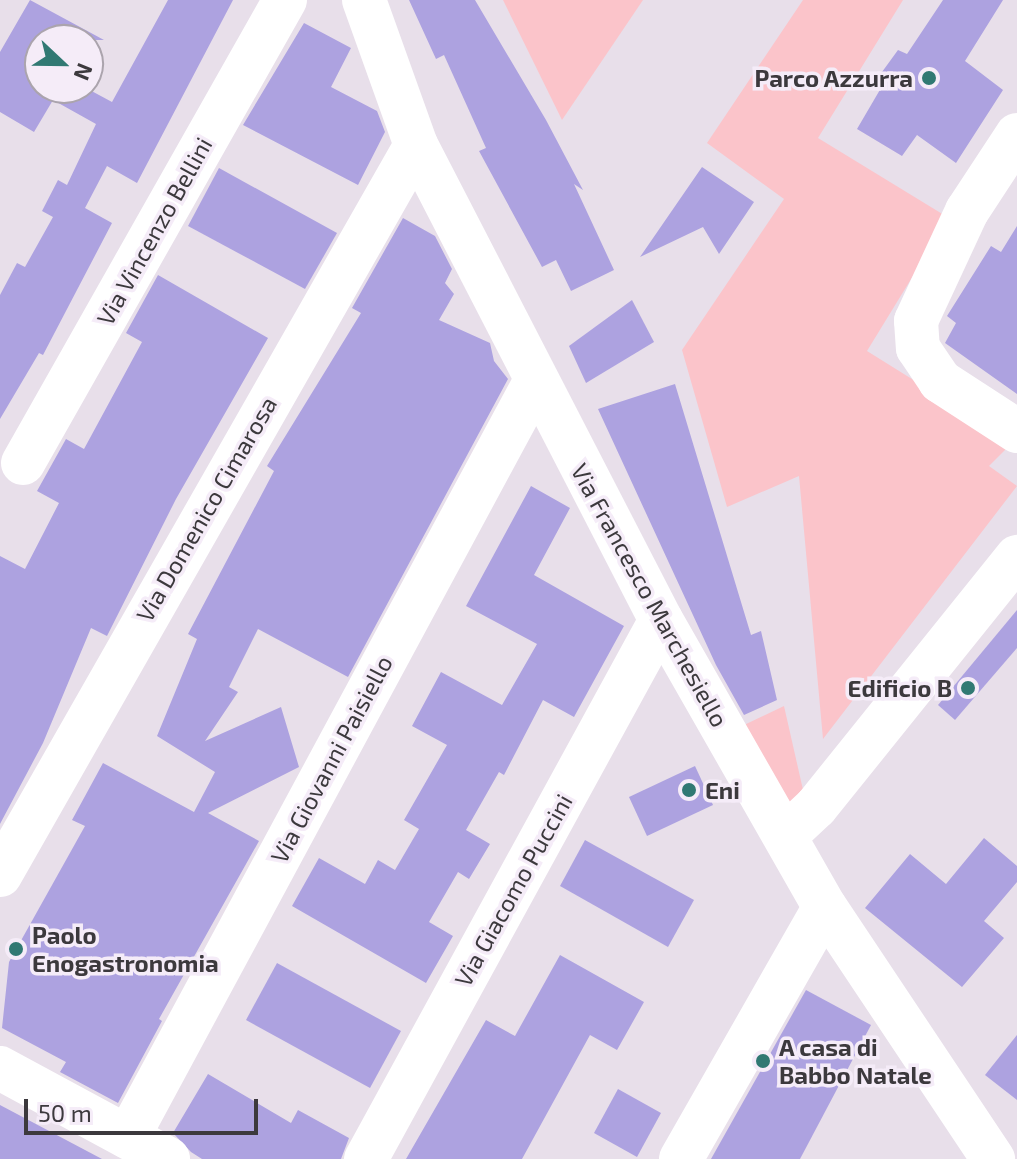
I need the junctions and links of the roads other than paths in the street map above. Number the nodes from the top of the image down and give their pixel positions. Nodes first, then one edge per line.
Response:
1 (285, 0) edge
2 (364, 0) edge
3 (1017, 135) edge
4 (416, 145) junction
5 (535, 382) junction
6 (1017, 431) edge
7 (23, 463) dead end
8 (1017, 557) edge
9 (661, 620) junction
10 (785, 836) junction
11 (0, 875) edge
12 (825, 907) junction
13 (0, 1068) edge
14 (128, 1137) junction
15 (168, 1159) edge
16 (366, 1159) edge
17 (681, 1159) edge
18 (993, 1159) edge

1 - 7 street, Via Vincenzo Bellini
2 - 4 street, Via Francesco Marchesiello
3 - 6 street
4 - 5 street, Via Francesco Marchesiello
4 - 11 street, Via Domenico Cimarosa
5 - 9 street, Via Francesco Marchesiello
5 - 14 street, Via Giovanni Paisiello
8 - 10 street
9 - 10 street, Via Francesco Marchesiello
9 - 16 street, Via Giacomo Puccini
10 - 12 street, Via Francesco Marchesiello
12 - 17 street
12 - 18 street, Via Francesco Marchesiello
13 - 14 street
14 - 15 street

